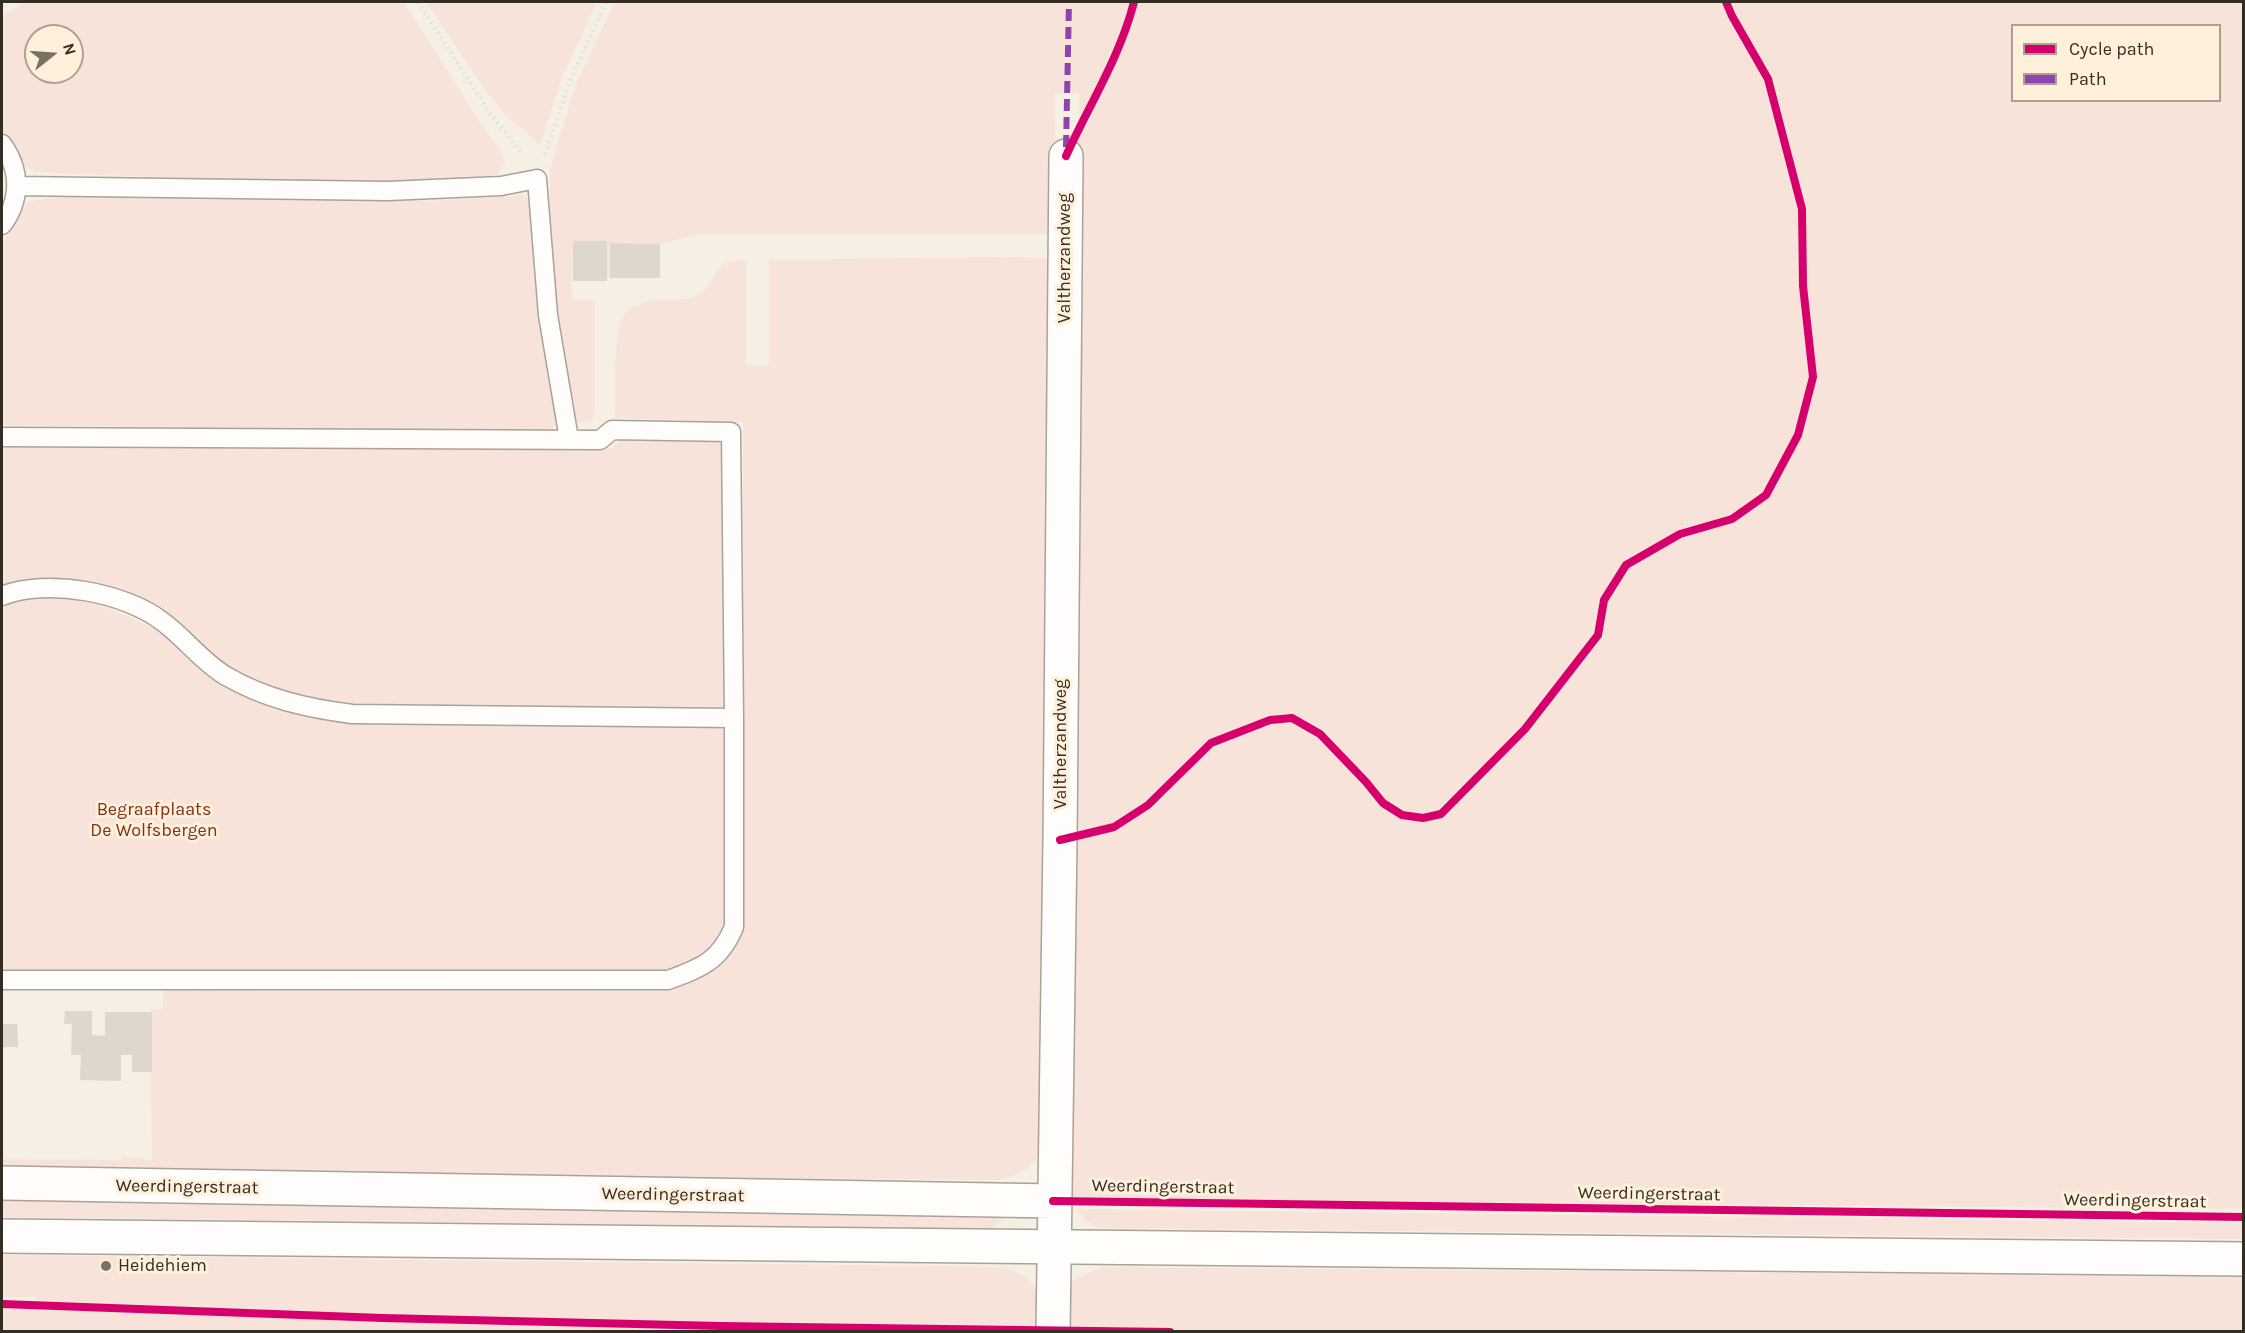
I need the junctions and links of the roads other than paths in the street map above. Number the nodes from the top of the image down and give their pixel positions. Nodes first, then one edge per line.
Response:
1 (2, 144) edge
2 (1066, 156) dead end
3 (17, 186) junction
4 (2, 225) edge
5 (2, 437) edge
6 (569, 439) junction
7 (2, 596) edge
8 (734, 718) junction
9 (2, 980) edge
10 (2, 1184) edge
11 (1053, 1201) junction
12 (2, 1236) edge
13 (1053, 1248) junction
14 (2244, 1259) edge
15 (1053, 1332) edge

1 - 3 lane
2 - 11 street, Valtherzandweg
3 - 4 lane
3 - 6 lane
5 - 6 lane
6 - 8 lane
7 - 8 lane
8 - 9 lane
10 - 11 street, Weerdingerstraat
11 - 13 street, Valtherzandweg
12 - 13 street
13 - 14 street
13 - 15 street, Valtherzandweg

